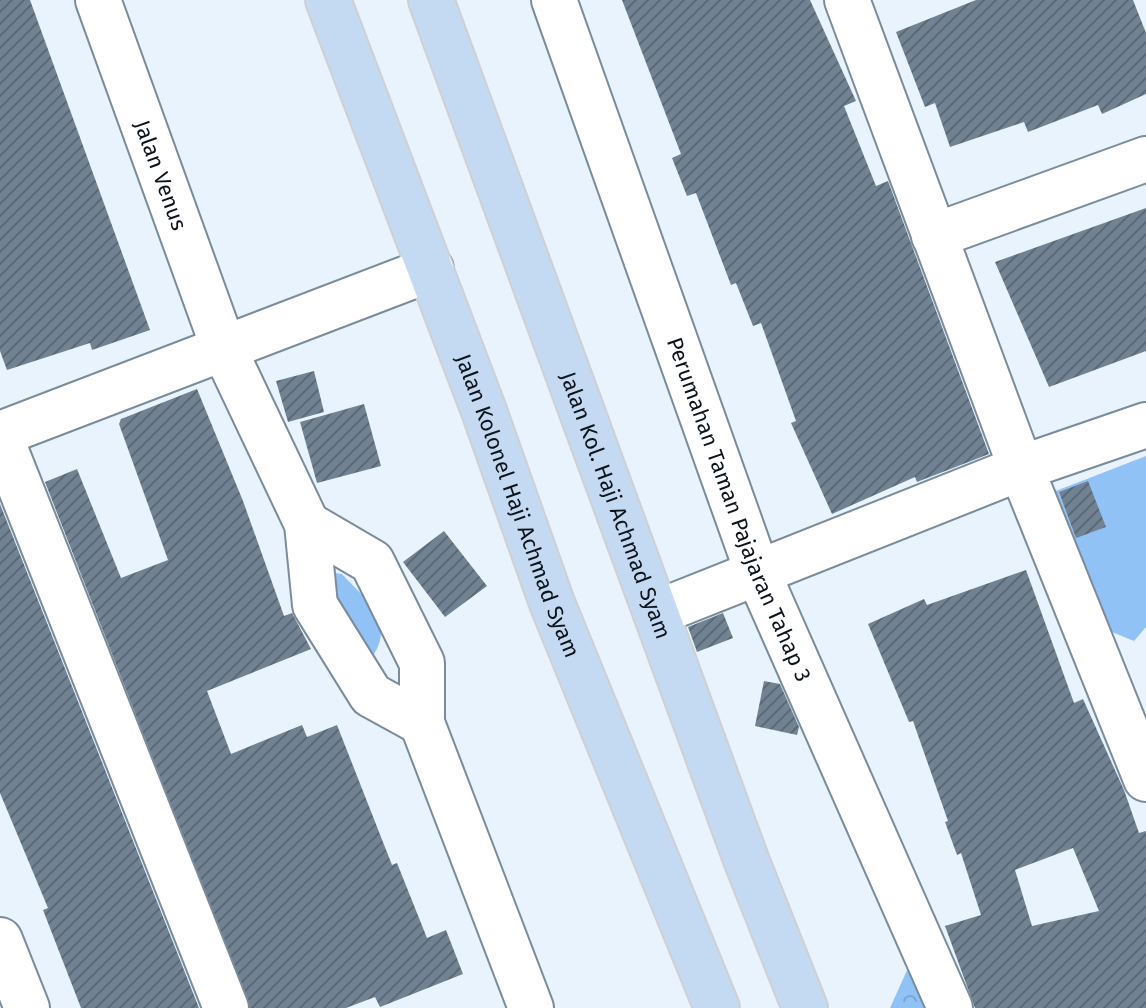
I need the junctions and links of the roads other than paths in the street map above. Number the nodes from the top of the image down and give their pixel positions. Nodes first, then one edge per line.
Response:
1 (98, 0) edge
2 (328, 0) edge
3 (431, 0) edge
4 (554, 0) edge
5 (849, 1) edge
6 (1146, 159) edge
7 (934, 236) junction
8 (431, 269) junction
9 (224, 349) junction
10 (1146, 425) edge
11 (0, 435) edge
12 (1021, 468) junction
13 (307, 524) junction
14 (757, 571) junction
15 (656, 613) junction
16 (422, 723) junction
17 (1144, 765) edge
18 (0, 940) edge
19 (27, 1008) edge
20 (226, 1008) edge
21 (531, 1008) edge
22 (717, 1008) edge
23 (805, 1008) edge
24 (950, 1008) edge

1 - 9 street, Jalan Venus
2 - 8 main road, Jalan Kolonel Haji Achmad Syam
3 - 15 main road, Jalan Kol. Haji Achmad Syam
4 - 14 street, Perumahan Taman Pajajaran Tahap 3
5 - 7 street
6 - 7 street
7 - 12 street
8 - 9 street
8 - 22 main road, Jalan Kolonel Haji Achmad Syam
9 - 11 street
9 - 13 street, Jalan Venus
10 - 12 street
11 - 20 street
12 - 14 street
12 - 17 street
13 - 16 street
13 - 16 street
14 - 15 street
14 - 24 street, Perumahan Taman Pajajaran Tahap 3
15 - 23 main road, Jalan Kol. Haji Achmad Syam
16 - 21 street
18 - 19 street

